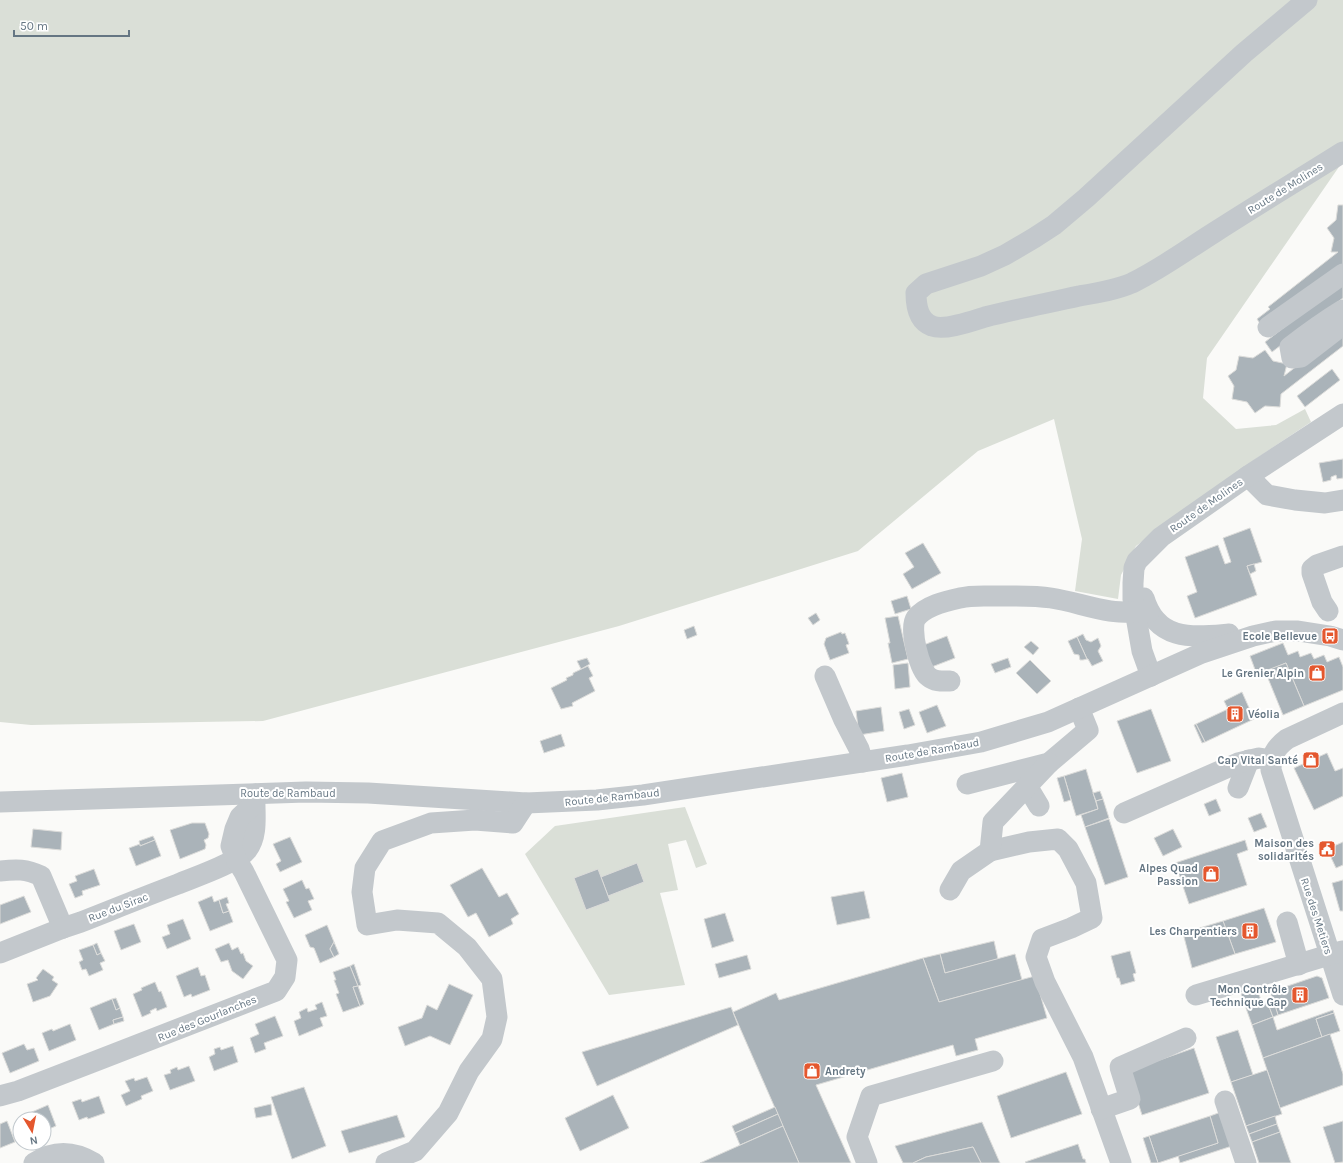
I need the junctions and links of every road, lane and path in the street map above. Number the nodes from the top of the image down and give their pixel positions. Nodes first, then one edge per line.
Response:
1 (1308, 0) edge
2 (1343, 152) edge
3 (1343, 274) edge
4 (1268, 327) dead end
5 (1343, 414) edge
6 (1248, 476) junction
7 (1343, 500) edge
8 (1343, 556) edge
9 (1329, 611) edge
10 (1143, 612) junction
11 (1343, 626) edge
12 (1169, 630) junction
13 (1298, 631) junction
14 (1229, 634) junction
15 (1343, 634) edge
16 (1343, 640) edge
17 (1142, 651) junction
18 (1202, 653) junction
19 (1177, 664) junction
20 (825, 676) dead end
21 (1151, 676) junction
22 (950, 681) dead end
23 (1079, 708) junction
24 (1343, 713) edge
25 (1249, 760) junction
26 (1271, 760) junction
27 (863, 762) junction
28 (1049, 763) junction
29 (967, 784) dead end
30 (1027, 786) junction
31 (1238, 788) dead end
32 (255, 799) junction
33 (0, 802) edge
34 (526, 803) junction
35 (1039, 806) dead end
36 (1124, 813) dead end
37 (990, 851) junction
38 (236, 859) junction
39 (0, 871) edge
40 (950, 890) dead end
41 (1287, 922) dead end
42 (62, 928) junction
43 (0, 953) edge
44 (1336, 953) edge
45 (1299, 965) junction
46 (1196, 995) dead end
47 (1343, 995) edge
48 (1186, 1038) dead end
49 (993, 1061) dead end
50 (0, 1096) edge
51 (1225, 1101) dead end
52 (1101, 1109) junction
53 (34, 1163) edge
54 (94, 1163) edge
55 (386, 1163) edge
56 (867, 1163) edge
57 (1120, 1163) edge
58 (1246, 1163) edge

1 - 2 street, Route de Molines
3 - 4 street
5 - 6 street, Route de Molines
6 - 7 street
6 - 10 street, Route de Molines
8 - 9 street
9 - 11 street, Route de Rambaud
9 - 14 street, Route de Rambaud
10 - 12 street
10 - 17 street, Route de Molines
10 - 22 street
12 - 14 street
12 - 17 street
12 - 19 street
13 - 15 street
13 - 16 street, Route de Rambaud
13 - 18 street, Route de Rambaud
14 - 18 street, Route de Rambaud
17 - 21 street, Route de Molines
18 - 19 street, Route de Rambaud
19 - 21 street, Route de Rambaud
20 - 27 street
21 - 23 street, Route de Rambaud
23 - 27 street, Route de Rambaud
23 - 28 street
24 - 26 street
25 - 26 street
25 - 31 street
25 - 36 street
26 - 44 street, Rue des Metiers
27 - 34 street, Route de Rambaud
28 - 29 street
28 - 30 street
30 - 35 street
30 - 37 street
32 - 33 street, Route de Rambaud
32 - 34 street, Route de Rambaud
32 - 38 street
34 - 55 street
37 - 40 street
37 - 52 street
38 - 42 street, Rue du Sirac
38 - 50 street, Rue des Gourlanches
39 - 42 street
41 - 45 street
42 - 43 street, Rue du Sirac
44 - 45 street
44 - 47 street, Rue des Metiers
45 - 46 street
48 - 52 street
49 - 56 street
51 - 58 street
52 - 57 street
53 - 54 street

